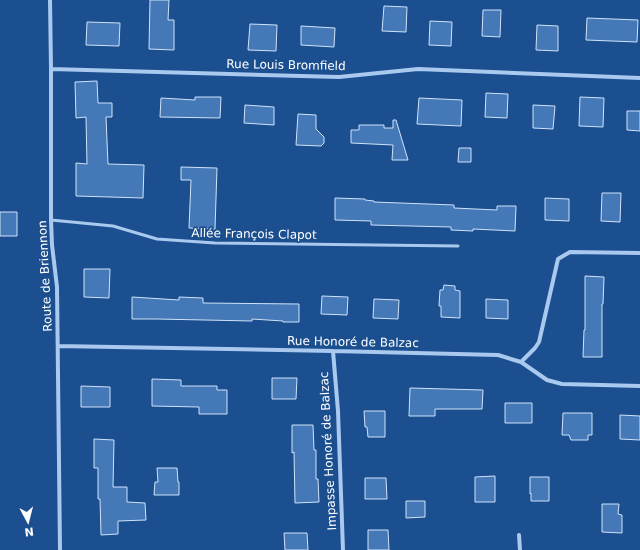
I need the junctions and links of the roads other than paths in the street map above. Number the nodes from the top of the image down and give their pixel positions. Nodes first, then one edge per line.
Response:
1 (50, 0) edge
2 (51, 70) junction
3 (640, 78) edge
4 (51, 220) junction
5 (458, 246) dead end
6 (640, 253) edge
7 (58, 346) junction
8 (333, 351) junction
9 (521, 362) junction
10 (640, 386) edge
11 (519, 535) dead end
12 (60, 550) edge
13 (343, 550) edge
14 (520, 550) edge

1 - 2 street, Route de Briennon
2 - 3 street, Rue Louis Bromfield
2 - 4 street, Route de Briennon
4 - 5 lane, Allée François Clapot
4 - 7 street, Route de Briennon
6 - 9 street
7 - 8 street, Rue Honoré de Balzac
7 - 12 street, Route de Briennon
8 - 9 street, Rue Honoré de Balzac
8 - 13 street, Impasse Honoré de Balzac
9 - 10 street, Rue Honoré de Balzac
11 - 14 street

